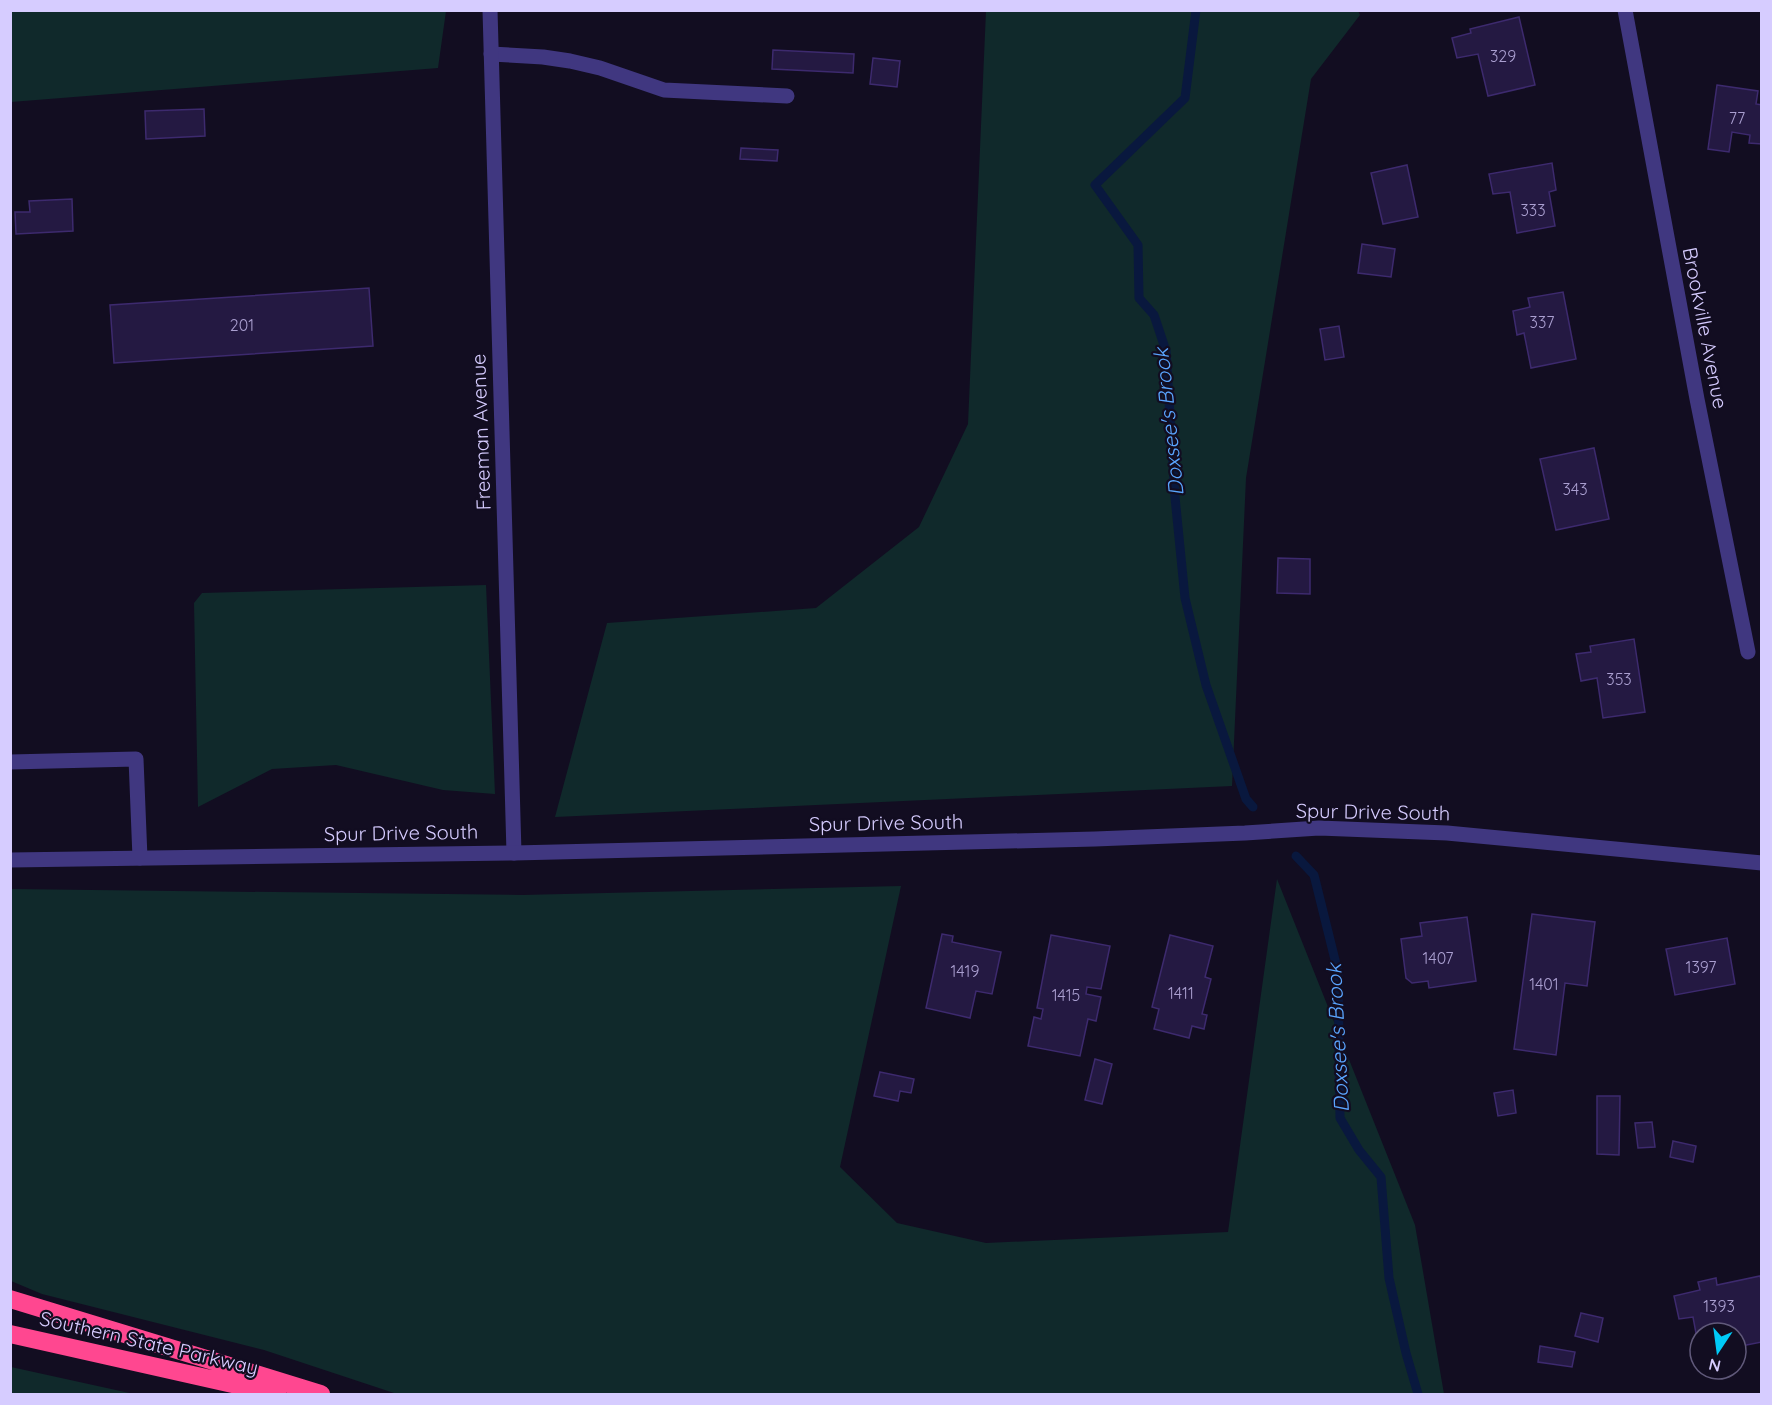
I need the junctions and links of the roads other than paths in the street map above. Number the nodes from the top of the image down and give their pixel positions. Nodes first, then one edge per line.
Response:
1 (490, 10) edge
2 (1625, 10) edge
3 (491, 54) junction
4 (787, 96) dead end
5 (1748, 652) dead end
6 (10, 762) edge
7 (514, 853) junction
8 (140, 858) junction
9 (10, 860) edge
10 (1761, 863) edge
11 (10, 1299) edge
12 (10, 1334) edge
13 (277, 1395) edge
14 (321, 1395) edge

1 - 3 street, Freeman Avenue
2 - 5 street, Brookville Avenue
3 - 4 street
3 - 7 street, Freeman Avenue
6 - 8 street
7 - 8 street, Spur Drive South
7 - 10 street, Spur Drive South
8 - 9 street, Spur Drive South
11 - 14 highway
12 - 13 highway, Southern State Parkway

